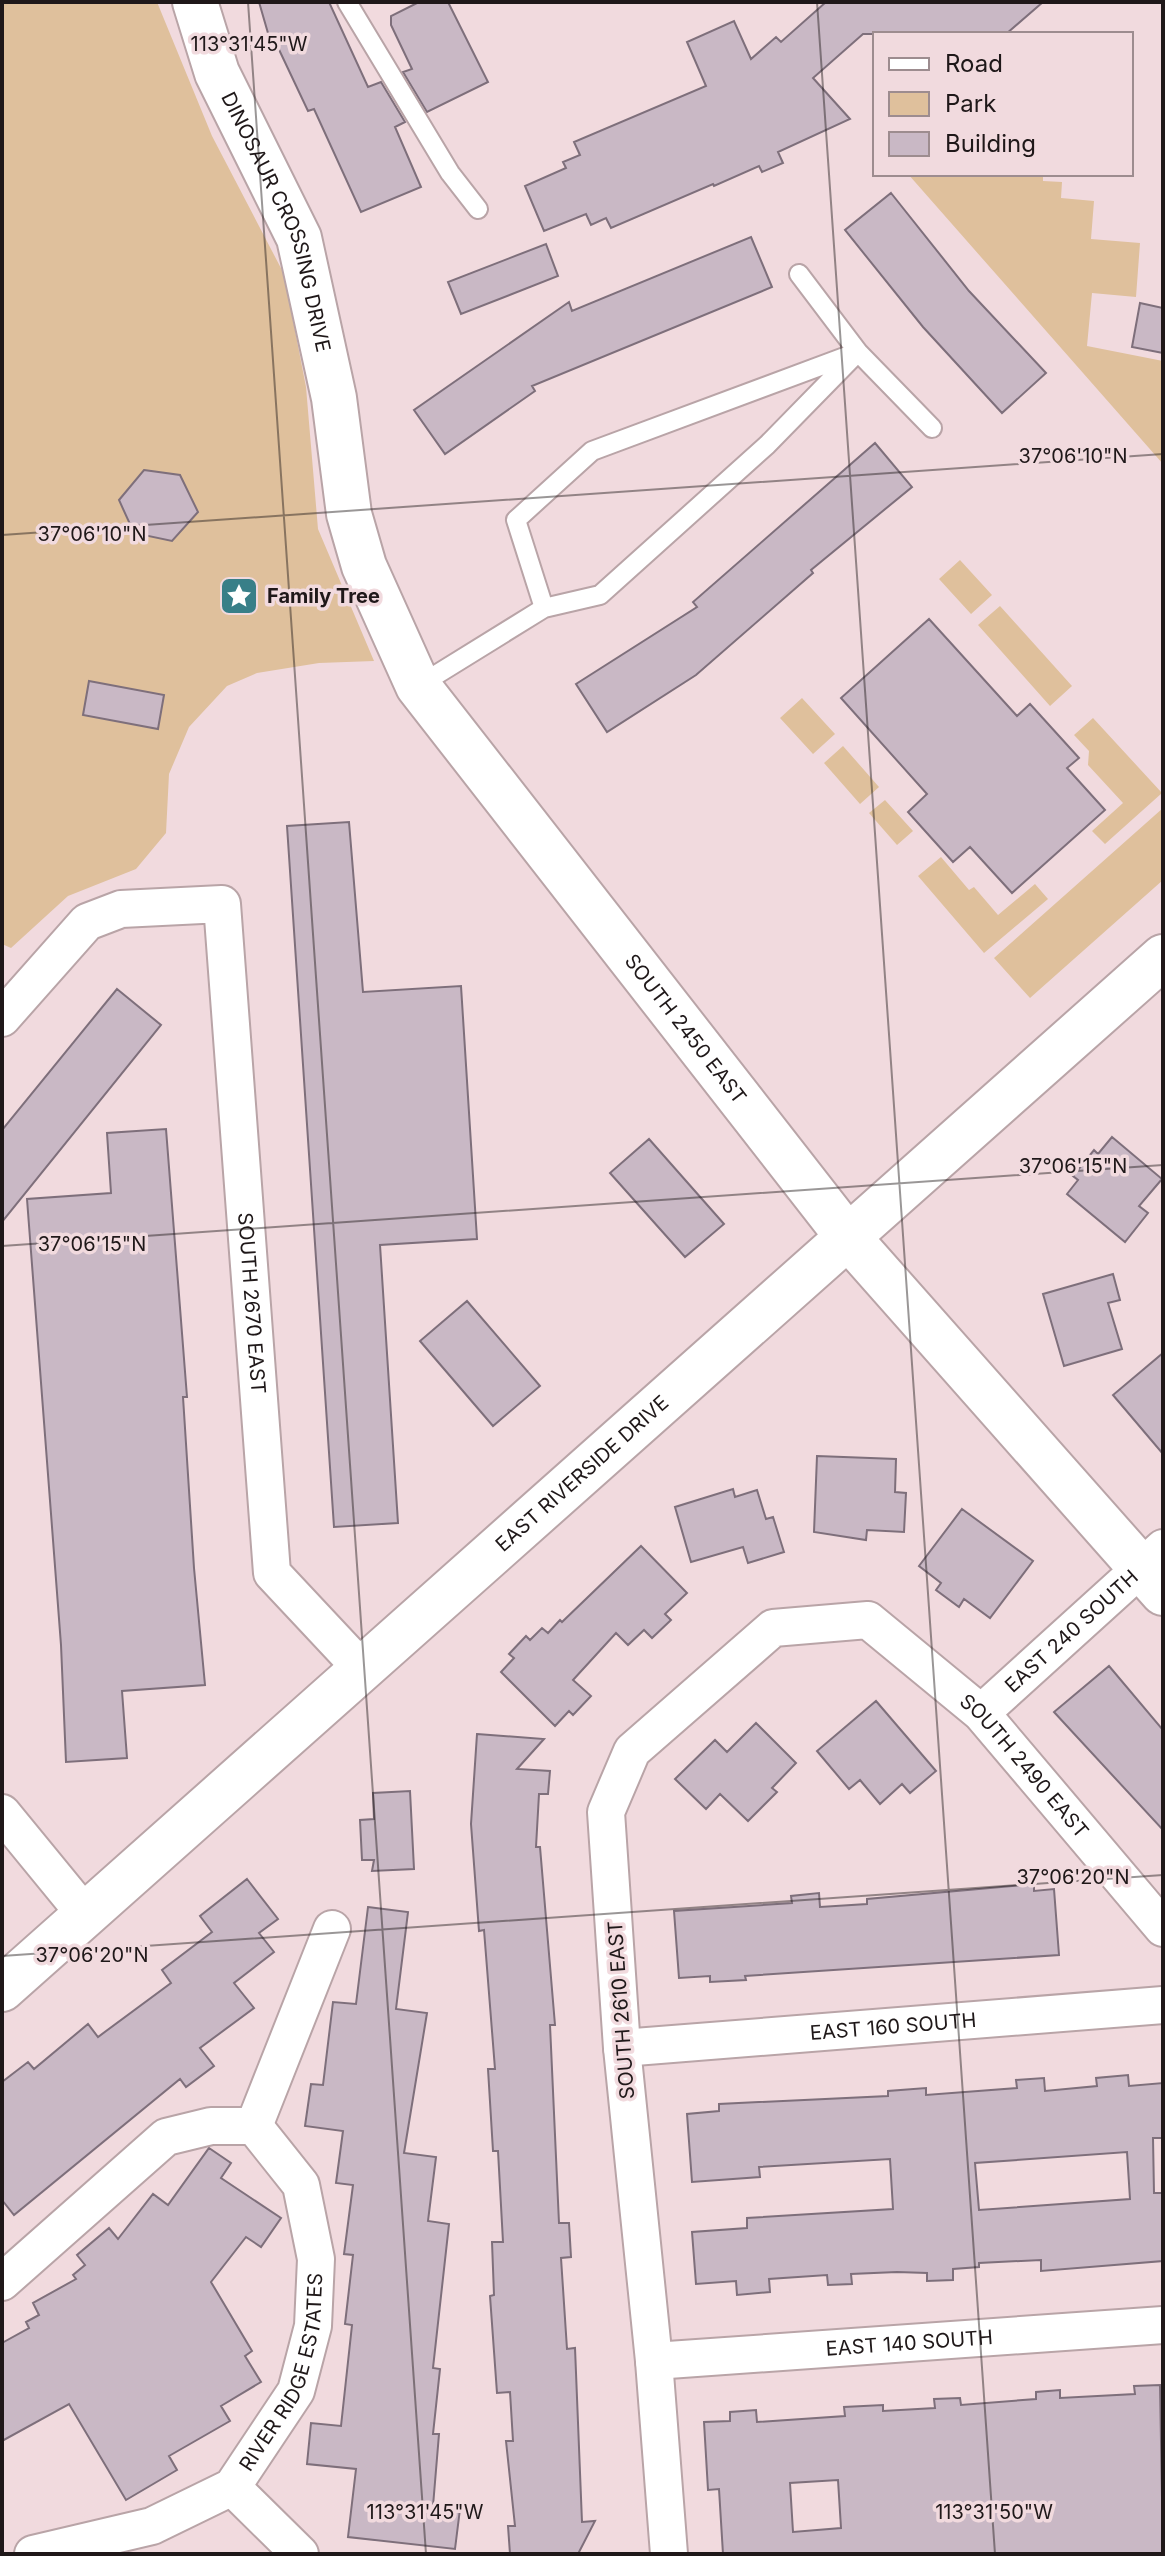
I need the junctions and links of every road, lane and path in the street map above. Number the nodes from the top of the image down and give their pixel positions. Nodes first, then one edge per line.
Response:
1 (195, 2) edge
2 (347, 2) edge
3 (478, 209) dead end
4 (799, 274) dead end
5 (858, 352) junction
6 (334, 398) joint
7 (932, 428) dead end
8 (544, 608) junction
9 (418, 686) junction
10 (1163, 957) edge
11 (2, 1018) edge
12 (847, 1236) junction
13 (1156, 1570) edge
14 (868, 1620) joint
15 (361, 1668) junction
16 (981, 1713) junction
17 (2, 1813) edge
18 (84, 1913) junction
19 (1163, 1928) edge
20 (332, 1929) dead end
21 (2, 1989) edge
22 (1163, 2005) edge
23 (622, 2048) junction
24 (254, 2126) junction
25 (3, 2280) edge
26 (1163, 2325) edge
27 (654, 2361) junction
28 (232, 2487) junction
29 (33, 2554) edge
30 (300, 2554) edge
31 (669, 2554) edge

1 - 6 street, DINOSAUR CROSSING DRIVE
2 - 3 lane
4 - 5 lane
5 - 7 lane
5 - 8 lane
5 - 8 lane
6 - 9 street, SOUTH 2450 EAST
8 - 9 lane
9 - 12 street, SOUTH 2450 EAST
10 - 12 street, EAST RIVERSIDE DRIVE
11 - 15 street, SOUTH 2670 EAST
12 - 13 street, SOUTH 2450 EAST
12 - 15 street, EAST RIVERSIDE DRIVE
13 - 16 street, EAST 240 SOUTH
14 - 16 street, SOUTH 2490 EAST
14 - 23 street, SOUTH 2610 EAST
15 - 18 street, EAST RIVERSIDE DRIVE
16 - 19 street, SOUTH 2490 EAST
17 - 18 street
18 - 21 street, EAST RIVERSIDE DRIVE
20 - 24 street
22 - 23 street, EAST 160 SOUTH
23 - 27 street, SOUTH 2610 EAST
24 - 25 street
24 - 28 street, RIVER RIDGE ESTATES
26 - 27 street, EAST 140 SOUTH
27 - 31 street, SOUTH 2610 EAST
28 - 29 street, RIVER RIDGE ESTATES
28 - 30 street, RIVER RIDGE ESTATES

